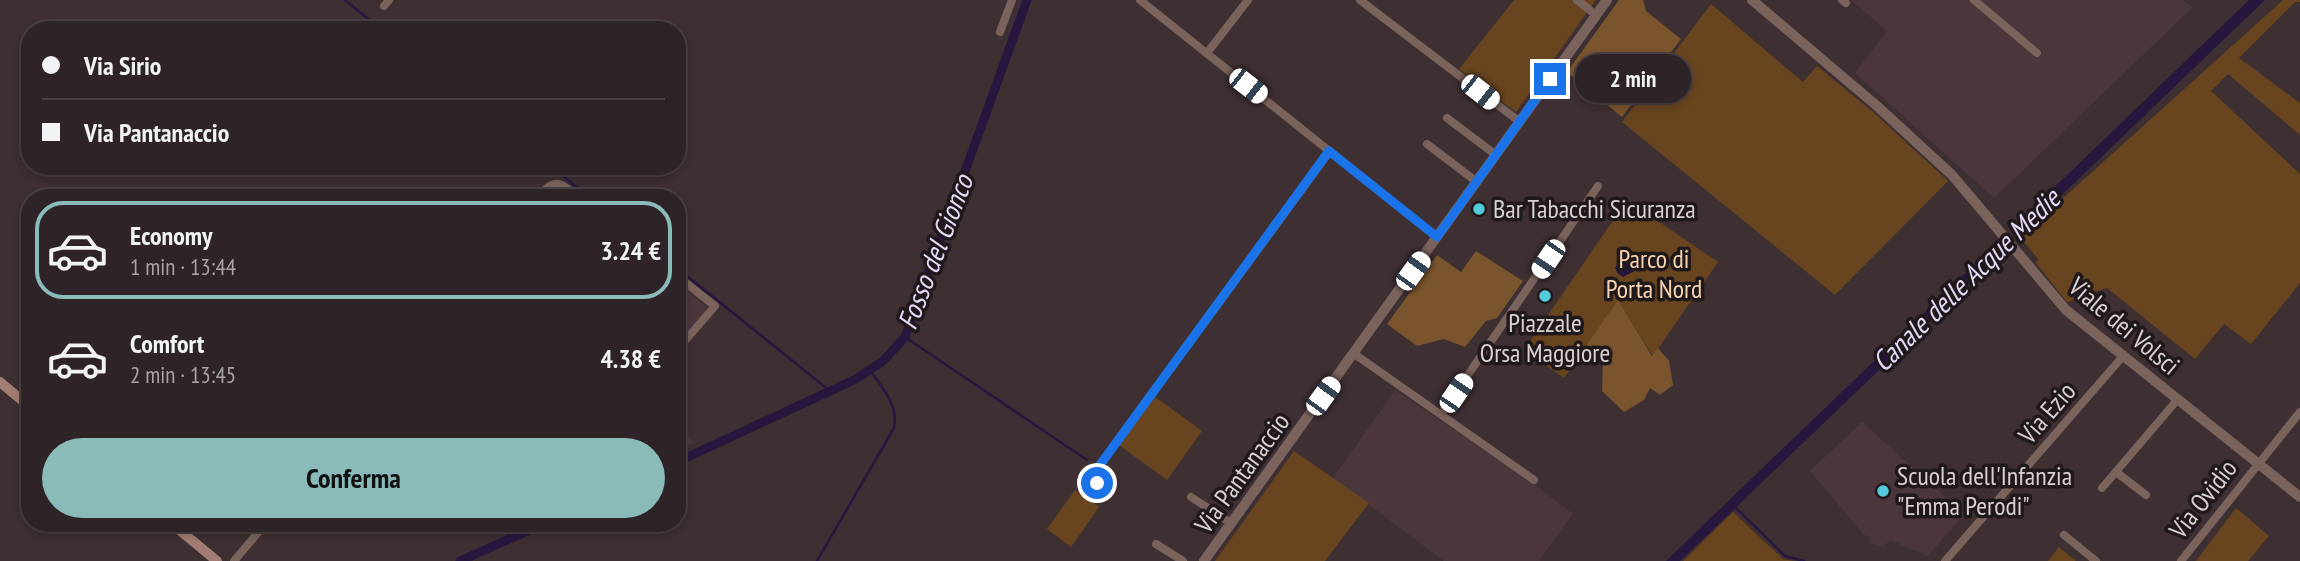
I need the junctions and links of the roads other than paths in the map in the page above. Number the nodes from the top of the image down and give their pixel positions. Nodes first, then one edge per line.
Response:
1 (1012, 0) edge
2 (1248, 0) edge
3 (1360, 0) edge
4 (1577, 0) edge
5 (1607, 0) edge
6 (1752, 0) edge
7 (1974, 0) edge
8 (1144, 1) edge
9 (1596, 15) junction
10 (1000, 32) dead end
11 (1207, 53) junction
12 (2037, 53) dead end
13 (1447, 118) dead end
14 (1520, 122) junction
15 (1427, 144) dead end
16 (1329, 151) junction
17 (1496, 155) junction
18 (1477, 181) junction
19 (1598, 186) dead end
20 (544, 189) edge
21 (567, 189) edge
22 (1437, 237) junction
23 (686, 283) edge
24 (686, 340) edge
25 (1353, 353) junction
26 (2124, 355) junction
27 (0, 382) edge
28 (2178, 399) junction
29 (21, 400) edge
30 (2300, 412) edge
31 (1441, 414) junction
32 (2258, 463) junction
33 (2116, 472) junction
34 (1534, 480) dead end
35 (1104, 488) dead end
36 (2102, 488) dead end
37 (2146, 495) dead end
38 (1191, 497) dead end
39 (2300, 497) edge
40 (1231, 523) junction
41 (182, 532) edge
42 (258, 532) edge
43 (2064, 535) dead end
44 (1156, 544) dead end
45 (217, 561) edge
46 (234, 561) edge
47 (1183, 561) edge
48 (1204, 561) edge
49 (1945, 561) edge
50 (2096, 561) edge
51 (2181, 561) edge

1 - 10 street
2 - 11 street
3 - 14 street
4 - 9 street
5 - 9 street, Via Pantanaccio
6 - 26 street, Viale dei Volsci
7 - 12 street
8 - 11 street
9 - 14 street, Via Pantanaccio
11 - 16 street
13 - 17 street
14 - 17 street, Via Pantanaccio
15 - 18 street
16 - 22 street
16 - 35 street
17 - 18 street, Via Pantanaccio
18 - 22 street, Via Pantanaccio
19 - 31 street
20 - 21 street
22 - 25 street, Via Pantanaccio
23 - 24 street
25 - 31 street
25 - 40 street, Via Pantanaccio
26 - 28 street, Viale dei Volsci
26 - 49 street, Via Ezio
27 - 29 main road
28 - 32 street, Viale dei Volsci
28 - 33 street
30 - 32 street, Via Ovidio
31 - 34 street
32 - 39 street, Viale dei Volsci
32 - 51 street, Via Ovidio
33 - 36 street
33 - 37 street
38 - 40 street
40 - 48 street, Via Pantanaccio
41 - 45 main road
42 - 46 street
43 - 50 street
44 - 47 street, Via Pantanaccio

